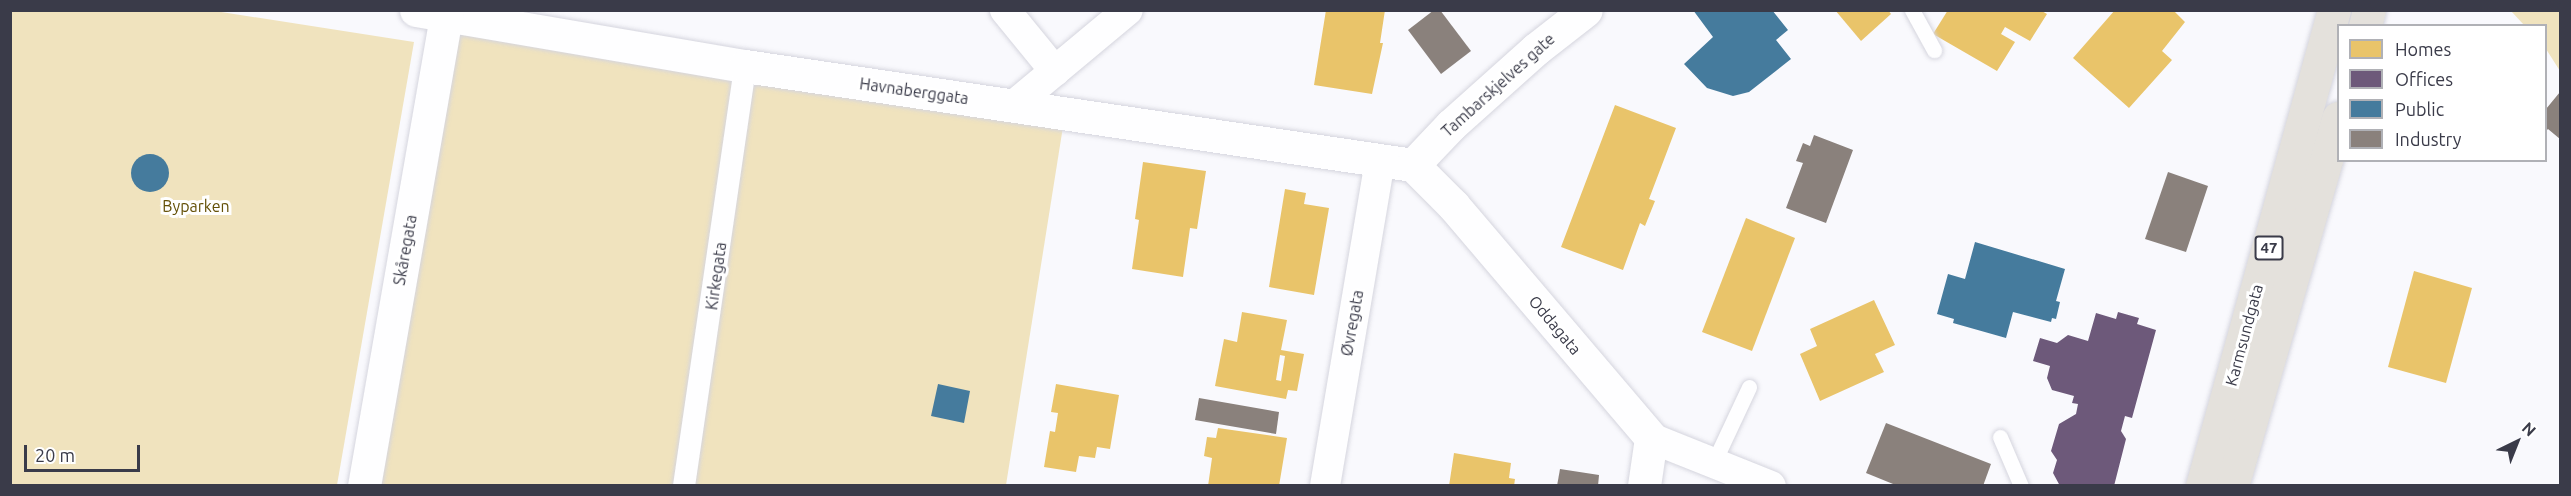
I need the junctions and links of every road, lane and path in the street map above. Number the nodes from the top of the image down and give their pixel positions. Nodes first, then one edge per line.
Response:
1 (1005, 10) edge
2 (1128, 10) edge
3 (1586, 10) edge
4 (1912, 10) edge
5 (2334, 10) edge
6 (436, 12) edge
7 (1934, 50) dead end
8 (745, 66) junction
9 (1055, 71) junction
10 (1014, 105) junction
11 (2337, 121) edge
12 (1380, 160) junction
13 (1413, 165) junction
14 (1749, 387) dead end
15 (2000, 437) dead end
16 (1652, 438) junction
17 (1713, 464) junction
18 (364, 486) edge
19 (684, 486) edge
20 (1325, 486) edge
21 (1644, 486) edge
22 (1771, 486) edge
23 (2021, 486) edge
24 (2202, 486) edge
25 (2232, 486) edge

1 - 9 street
2 - 9 street
3 - 13 street, Tambarskjelves gate
4 - 7 lane
5 - 24 main road, Karmsundgata / 47
6 - 8 street, Havnaberggata
6 - 18 street, Skåregata
8 - 10 street, Havnaberggata
8 - 19 street, Kirkegata
9 - 10 street
10 - 12 street, Havnaberggata
11 - 25 main road, Karmsundgata / 47
12 - 13 street, Havnaberggata
12 - 20 street, Øvregata
13 - 16 street, Oddagata
14 - 17 lane
15 - 23 lane
16 - 17 street, Oddagata
16 - 21 street
17 - 22 street, Oddagata

